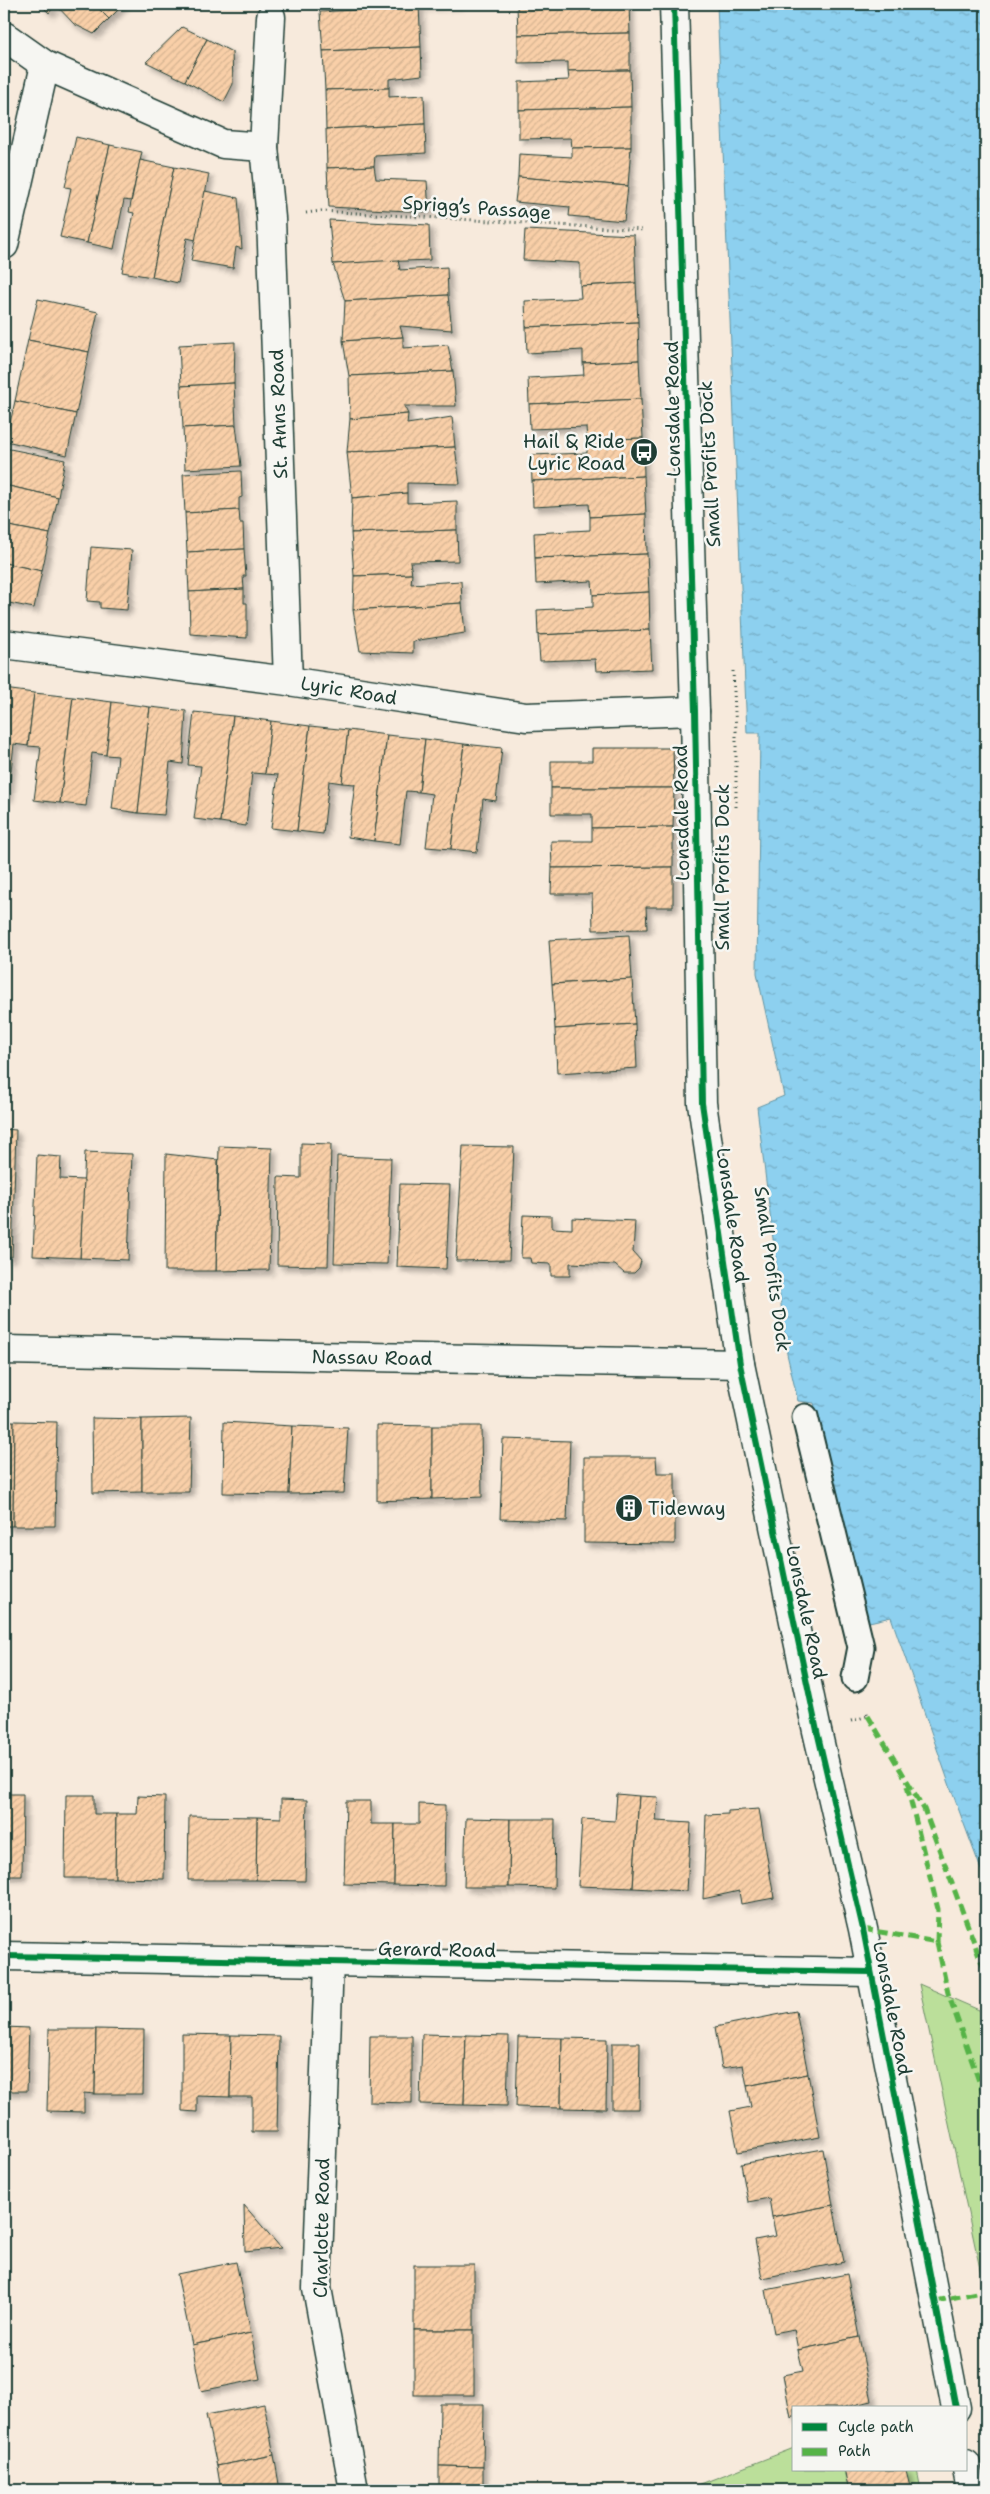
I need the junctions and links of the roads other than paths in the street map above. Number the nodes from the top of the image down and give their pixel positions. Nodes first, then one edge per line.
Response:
1 (674, 4) edge
2 (271, 17) dead end
3 (4, 36) edge
4 (45, 65) junction
5 (264, 147) junction
6 (4, 246) edge
7 (4, 644) edge
8 (288, 681) junction
9 (695, 711) junction
10 (4, 1350) edge
11 (740, 1364) junction
12 (805, 1417) dead end
13 (855, 1678) road end
14 (4, 1956) edge
15 (329, 1962) junction
16 (870, 1972) junction
17 (956, 2406) edge
18 (968, 2472) edge
19 (354, 2490) edge
20 (971, 2490) edge

1 - 9 street, Lonsdale Road
2 - 5 street, St. Anns Road
3 - 4 street
4 - 5 street
4 - 6 street
5 - 8 street, St. Anns Road
7 - 8 street, Lyric Road
8 - 9 street, Lyric Road
9 - 11 street, Lonsdale Road
10 - 11 street, Nassau Road
11 - 16 street, Lonsdale Road
12 - 13 lane
14 - 15 street, Gerard Road
15 - 16 street, Gerard Road
15 - 19 street, Charlotte Road
16 - 17 street, Lonsdale Road
18 - 20 street

